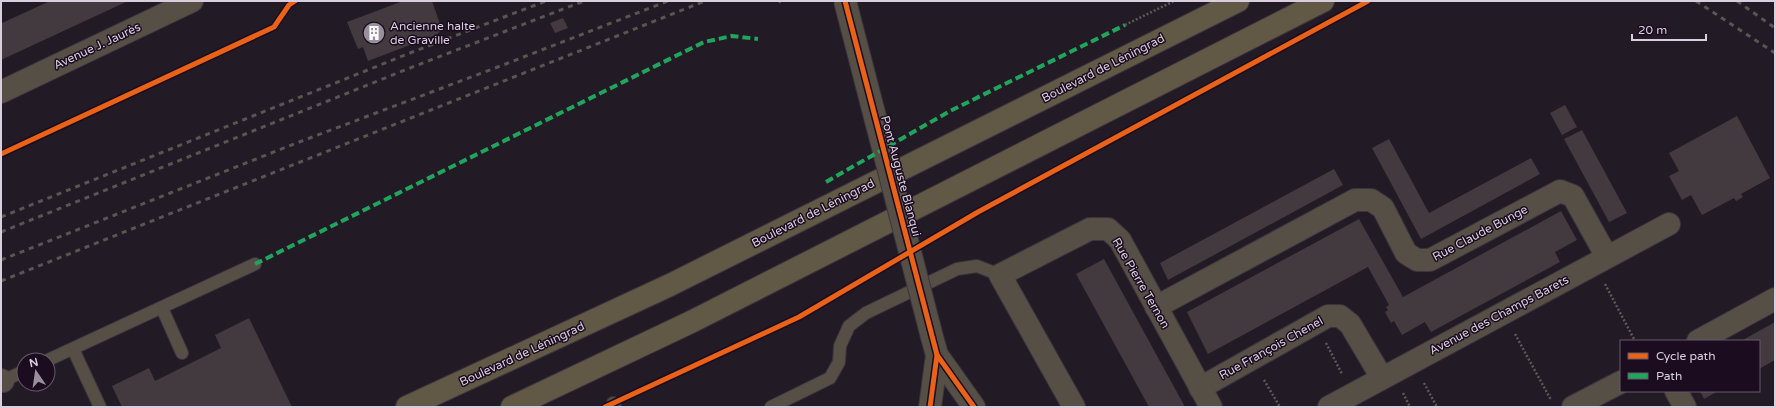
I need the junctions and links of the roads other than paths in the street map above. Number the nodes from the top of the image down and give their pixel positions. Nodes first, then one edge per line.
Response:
1 (192, 1) edge
2 (845, 1) edge
3 (1238, 1) edge
4 (1323, 1) edge
5 (1, 92) edge
6 (1669, 224) dead end
7 (1601, 261) junction
8 (256, 264) dead end
9 (1000, 275) junction
10 (1775, 299) edge
11 (162, 308) junction
12 (1156, 308) junction
13 (1700, 340) edge
14 (935, 346) junction
15 (73, 349) junction
16 (182, 353) dead end
17 (56, 356) edge
18 (16, 375) edge
19 (1382, 378) junction
20 (2, 381) edge
21 (1620, 383) edge
22 (1200, 388) junction
23 (1677, 392) edge
24 (930, 406) edge
25 (100, 407) edge
26 (406, 407) edge
27 (512, 407) edge
28 (771, 407) edge
29 (974, 407) edge
30 (1074, 407) edge
31 (1211, 407) edge
32 (1329, 407) edge
33 (1573, 407) edge
34 (1685, 407) edge

1 - 5 street, Avenue J. Jaurès
2 - 14 street, Pont Auguste Blanqui, bridge
3 - 26 main road, Boulevard de Léningrad
4 - 27 main road
6 - 7 street, Avenue des Champs Barets
7 - 12 street, Rue Claude Bunge
7 - 19 street, Avenue des Champs Barets
8 - 11 lane
9 - 12 street, Rue Pierre Ternon
9 - 28 lane
9 - 30 street
10 - 13 street
11 - 15 lane
11 - 16 lane
12 - 22 street, Rue Pierre Ternon
14 - 24 street, Pont Auguste Blanqui
14 - 29 street, Pont Auguste Blanqui
15 - 17 lane
15 - 25 lane
18 - 20 lane
19 - 22 street, Rue François Chenel
19 - 32 street, Avenue des Champs Barets
21 - 33 street
22 - 31 street, Rue Pierre Ternon
23 - 34 street

